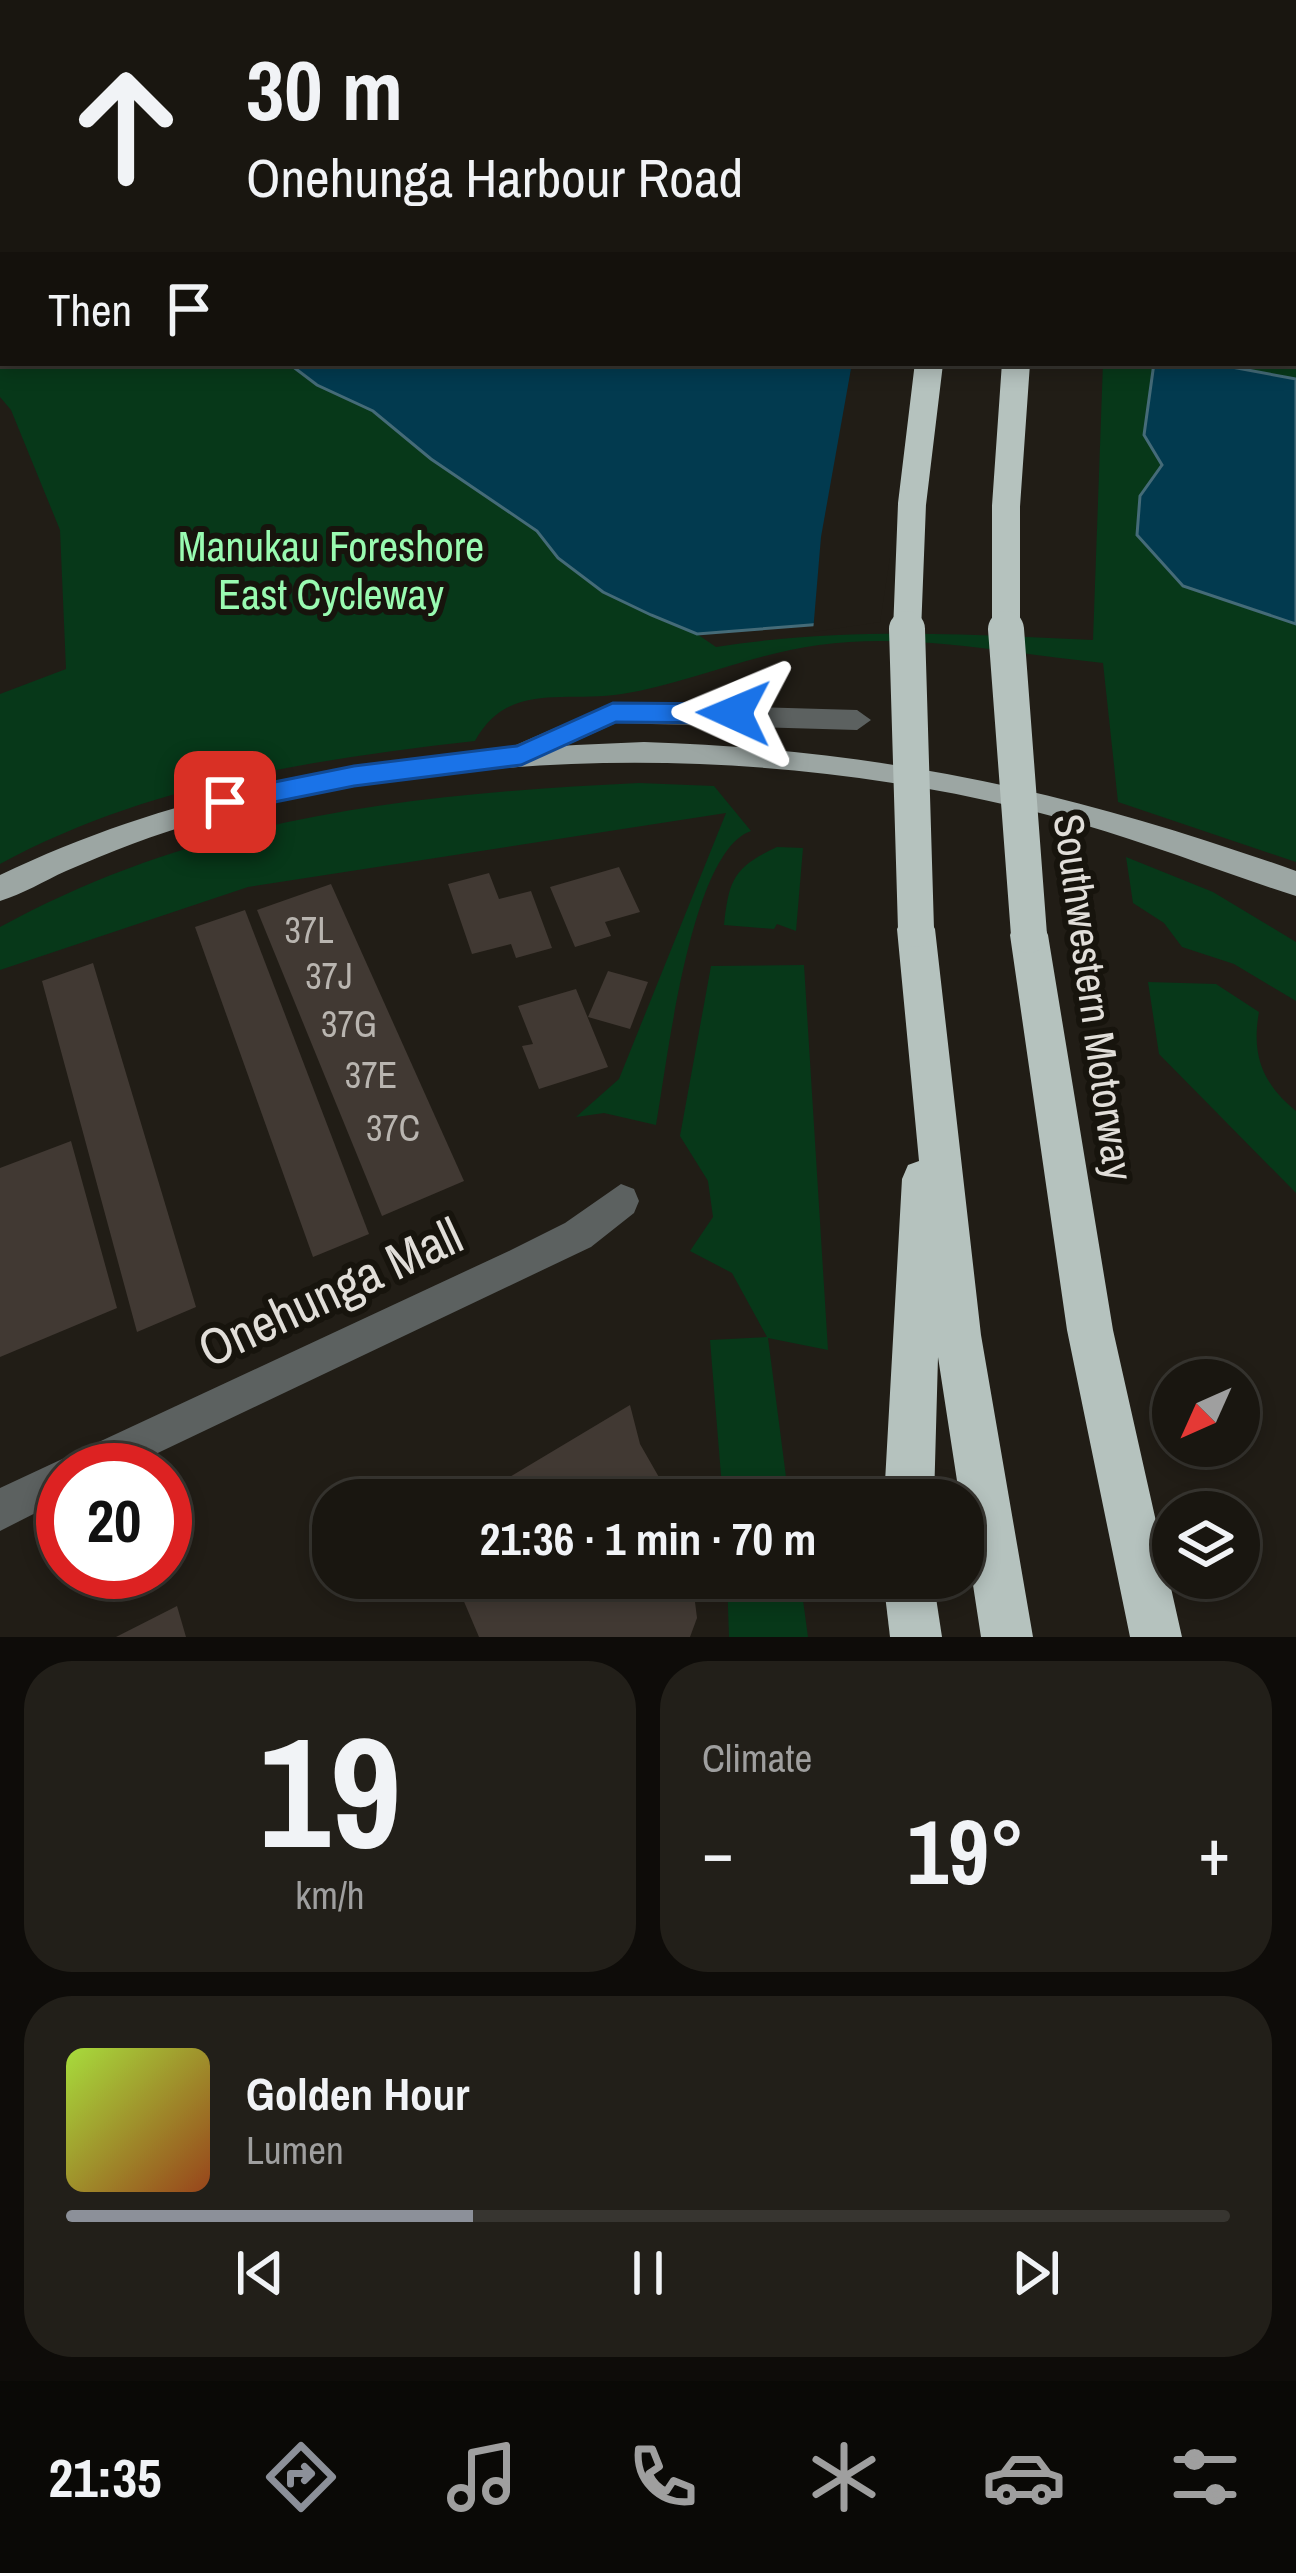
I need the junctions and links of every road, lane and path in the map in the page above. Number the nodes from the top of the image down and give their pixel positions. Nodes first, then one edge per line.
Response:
1 (928, 366) edge
2 (1016, 366) edge
3 (857, 719) dead end
4 (521, 755) junction
5 (1296, 884) edge
6 (0, 889) edge
7 (928, 1062) junction
8 (621, 1201) dead end
9 (135, 1443) edge
10 (909, 1479) edge
11 (36, 1491) edge
12 (0, 1510) edge
13 (911, 1599) edge
14 (916, 1637) edge
15 (1007, 1637) edge
16 (1156, 1637) edge

1 - 7 highway, bridge
2 - 16 highway, Southwestern Motorway, bridge
3 - 4 street
4 - 5 main road
4 - 6 main road
7 - 10 highway
7 - 15 highway
8 - 9 street, Onehunga Mall
11 - 12 street
13 - 14 highway

